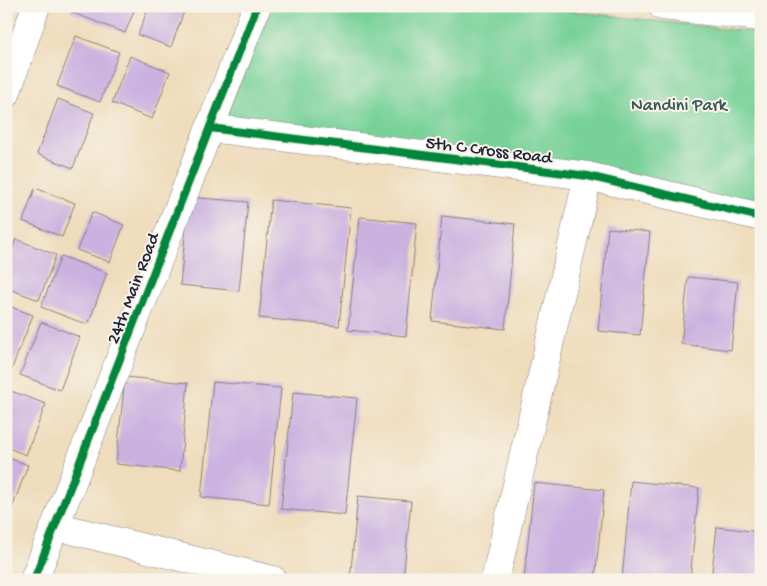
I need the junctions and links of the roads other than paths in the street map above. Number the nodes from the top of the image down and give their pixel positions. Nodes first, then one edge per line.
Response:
1 (36, 6) edge
2 (257, 6) edge
3 (662, 6) edge
4 (761, 17) edge
5 (6, 94) edge
6 (210, 128) junction
7 (588, 176) junction
8 (761, 217) edge
9 (55, 526) junction
10 (34, 580) edge
11 (273, 580) edge
12 (495, 580) edge

1 - 5 street
2 - 6 street, 24th Main Road
3 - 4 street
6 - 7 street, 5th C Cross Road
6 - 9 street, 24th Main Road
7 - 8 street, 5th C Cross Road
7 - 12 street
9 - 10 street, 24th Main Road
9 - 11 street

